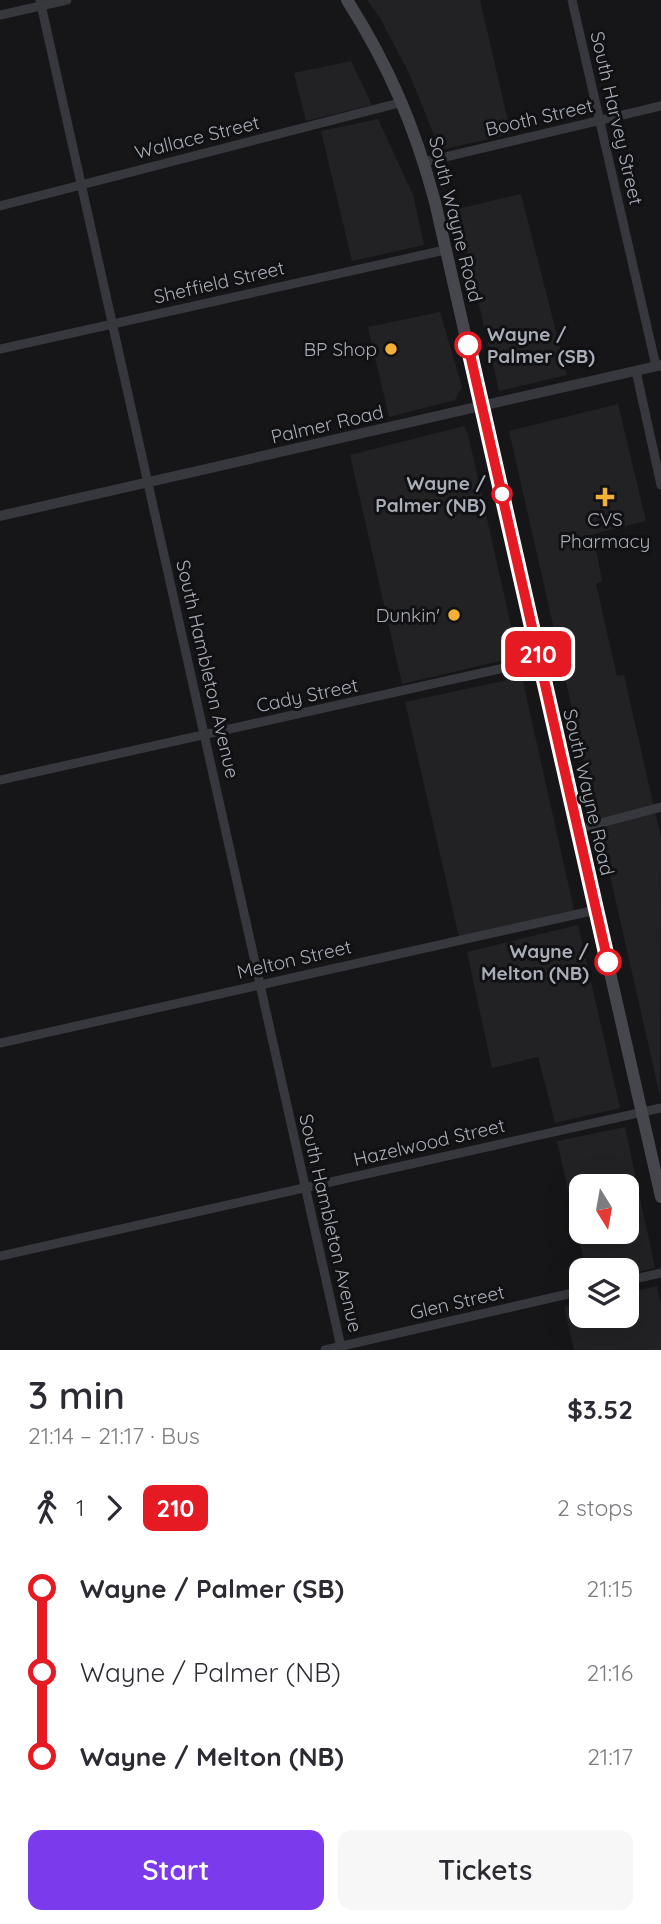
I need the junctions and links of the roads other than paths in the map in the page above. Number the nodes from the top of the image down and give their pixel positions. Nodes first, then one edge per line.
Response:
1 (68, 0) edge
2 (347, 0) edge
3 (572, 0) edge
4 (40, 3) edge
5 (0, 15) edge
6 (402, 102) junction
7 (661, 106) edge
8 (600, 121) junction
9 (424, 162) junction
10 (80, 186) junction
11 (0, 205) edge
12 (445, 250) junction
13 (112, 324) junction
14 (0, 349) edge
15 (659, 366) edge
16 (636, 371) junction
17 (482, 407) junction
18 (148, 483) junction
19 (661, 485) edge
20 (0, 516) edge
21 (540, 660) junction
22 (205, 735) junction
23 (0, 780) edge
24 (661, 807) edge
25 (578, 829) junction
26 (596, 910) junction
27 (259, 985) junction
28 (0, 1043) edge
29 (661, 1108) edge
30 (642, 1112) junction
31 (304, 1188) junction
32 (661, 1197) edge
33 (0, 1256) edge
34 (661, 1273) edge
35 (639, 1278) edge
36 (569, 1295) edge
37 (341, 1347) junction
38 (325, 1350) edge

1 - 4 street
2 - 6 main road, South Wayne Road
3 - 8 street, South Harvey Street
4 - 5 street
4 - 10 street, South Hambleton Avenue
6 - 9 main road, South Wayne Road
6 - 10 street, Wallace Street
7 - 8 street, Booth Street
8 - 9 street, Booth Street
8 - 15 street, South Harvey Street
9 - 12 main road, South Wayne Road
10 - 11 street, Wallace Street
10 - 13 street, South Hambleton Avenue
12 - 13 street, Sheffield Street
12 - 17 main road, South Wayne Road
13 - 14 street, Sheffield Street
13 - 18 street, South Hambleton Avenue
15 - 16 street, Palmer Road
16 - 17 street, Palmer Road
16 - 19 street
17 - 18 street, Palmer Road
17 - 21 main road, South Wayne Road
18 - 20 street, Palmer Road
18 - 22 street, South Hambleton Avenue
21 - 22 street, Cady Street
21 - 25 main road, South Wayne Road
22 - 23 street, Cady Street
22 - 27 street, South Hambleton Avenue
24 - 25 street
25 - 26 main road, South Wayne Road
26 - 27 street, Melton Street
26 - 30 main road, South Wayne Road
27 - 28 street, Melton Street
27 - 31 street, South Hambleton Avenue
29 - 30 street, Hazelwood Street
30 - 31 street, Hazelwood Street
30 - 32 main road, South Wayne Road
31 - 33 street, Hazelwood Street
31 - 37 street, South Hambleton Avenue
34 - 35 street
36 - 37 street, Glen Street
37 - 38 street, Glen Street

